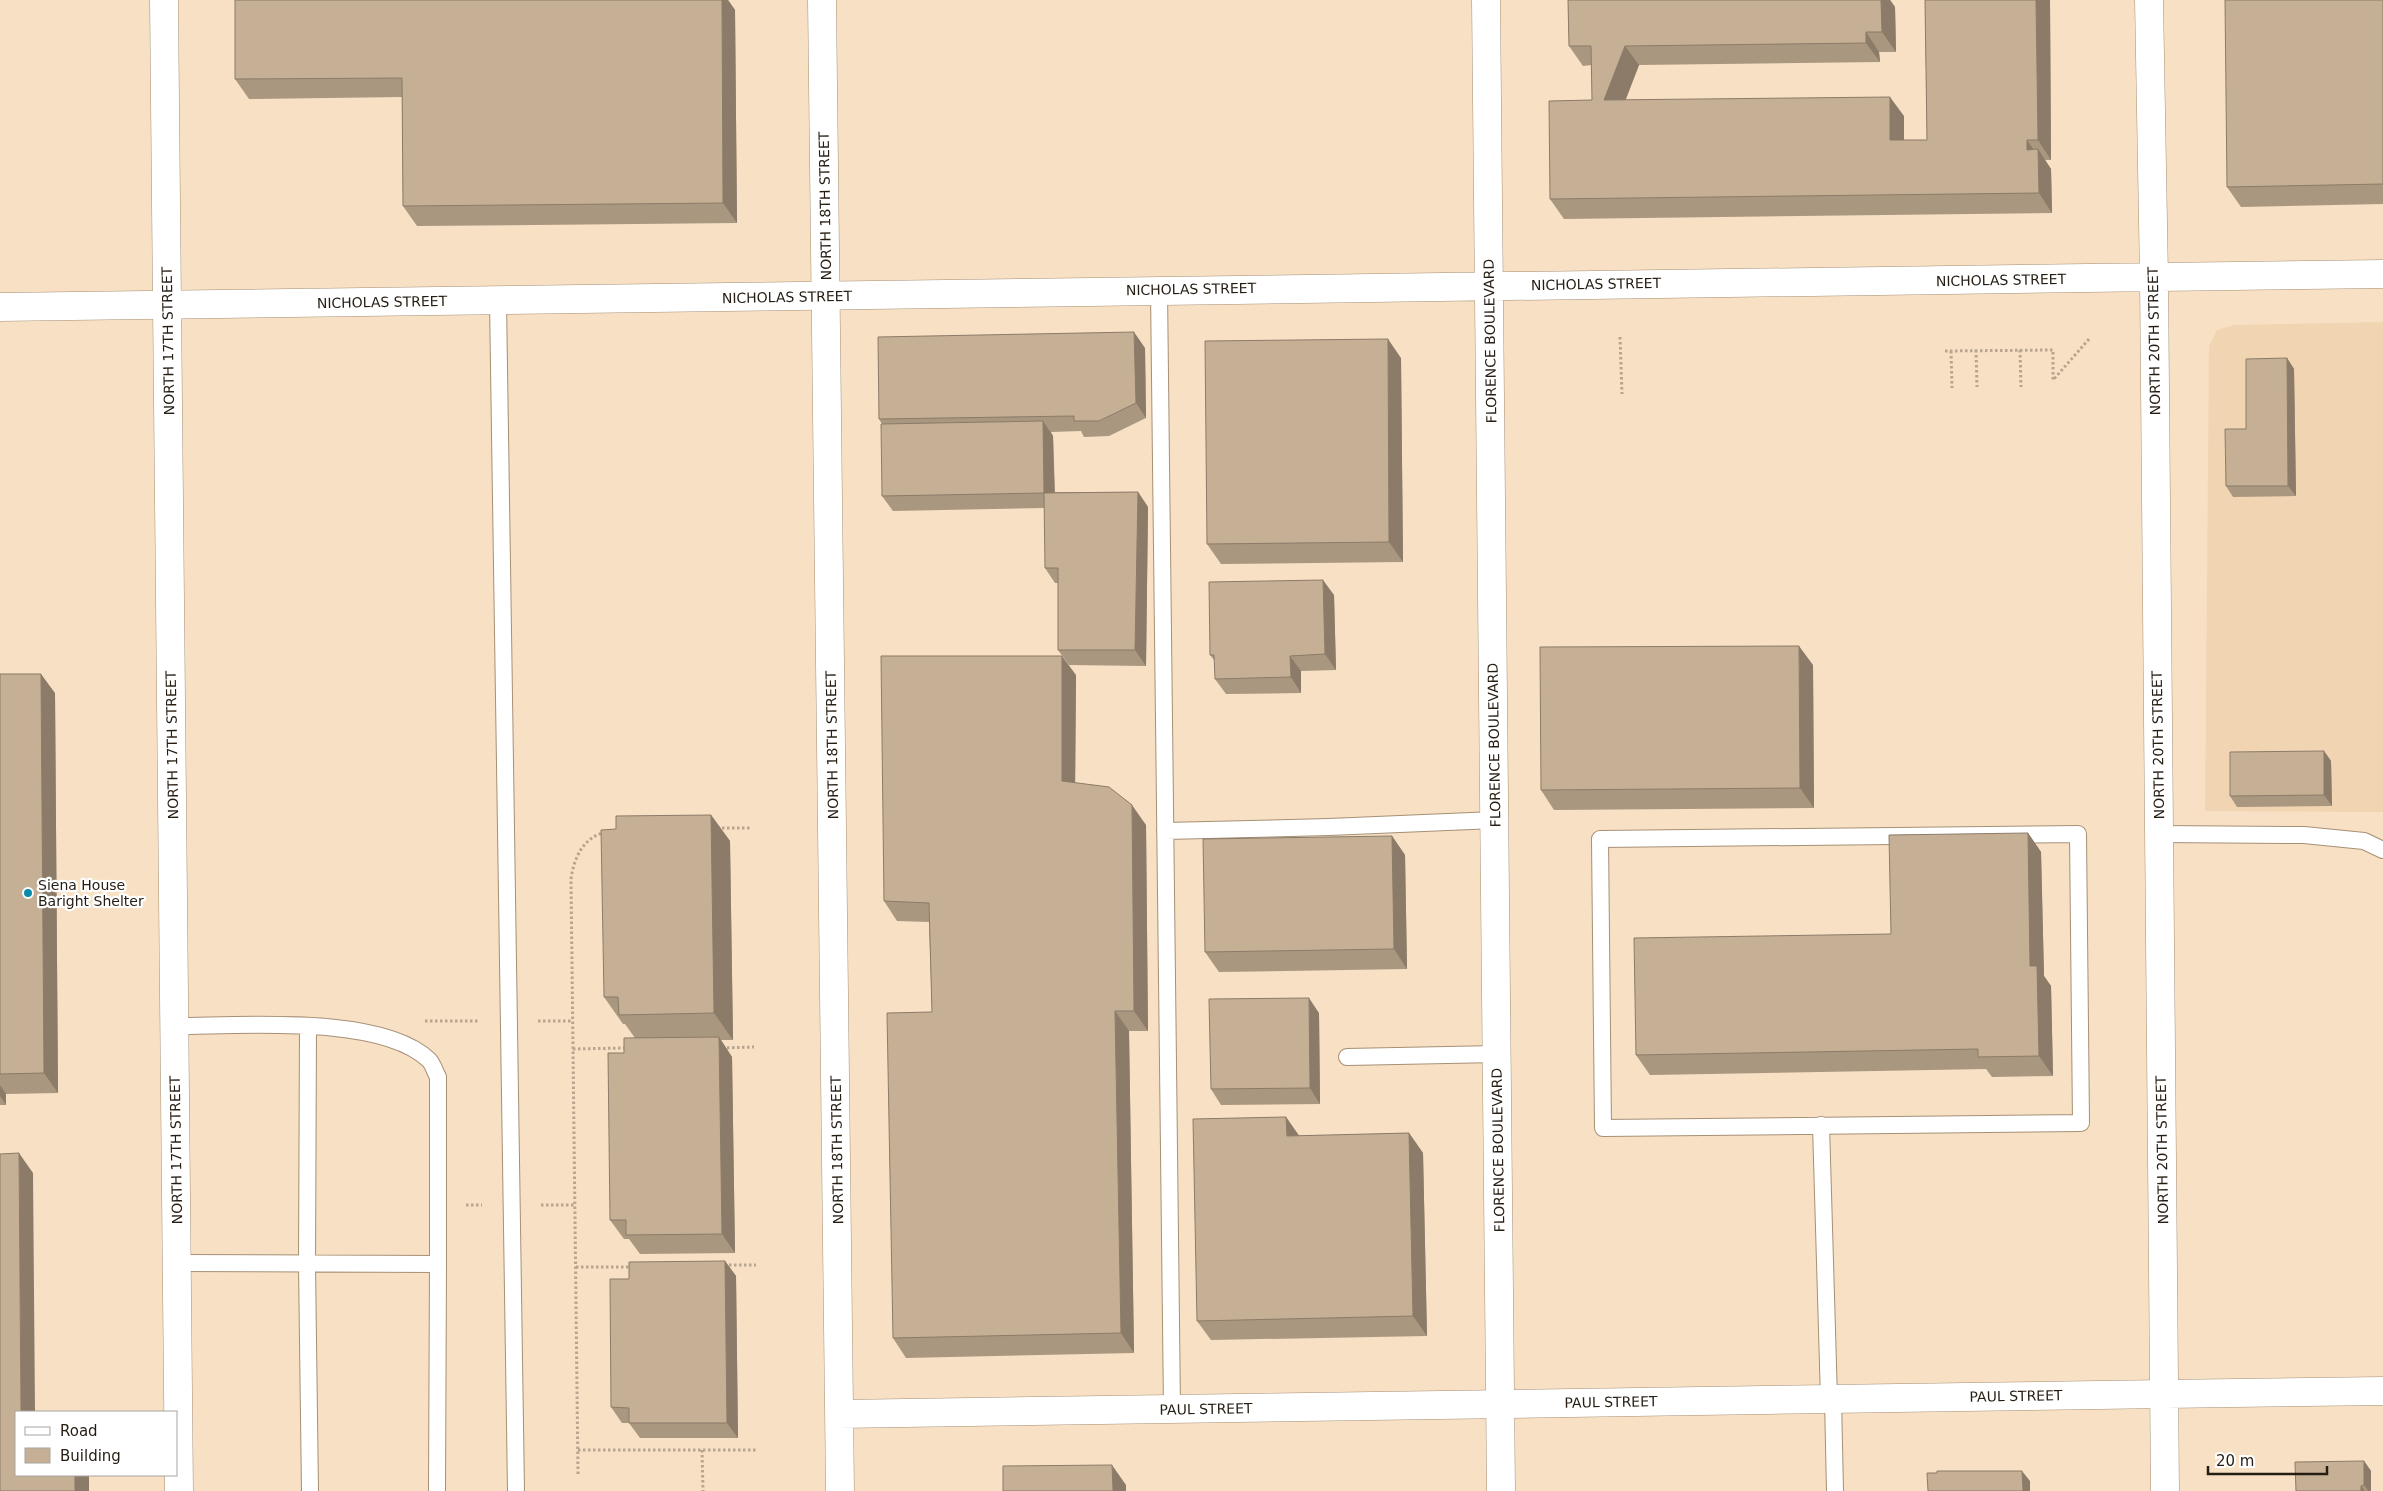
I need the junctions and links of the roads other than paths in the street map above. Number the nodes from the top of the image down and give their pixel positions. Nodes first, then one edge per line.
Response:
1 (164, 0) edge
2 (822, 0) edge
3 (1486, 0) edge
4 (2149, 0) edge
5 (2383, 274) edge
6 (2154, 278) junction
7 (1489, 285) junction
8 (1159, 290) junction
9 (826, 296) junction
10 (498, 301) junction
11 (167, 304) junction
12 (0, 307) edge
13 (1495, 820) junction
14 (1165, 831) junction
15 (2159, 834) junction
16 (2383, 850) edge
17 (175, 1026) junction
18 (308, 1026) junction
19 (1497, 1054) junction
20 (1347, 1057) dead end
21 (1821, 1125) junction
22 (177, 1263) junction
23 (438, 1264) junction
24 (307, 1265) junction
25 (2383, 1391) edge
26 (2165, 1394) junction
27 (1831, 1399) junction
28 (1500, 1404) junction
29 (1172, 1409) junction
30 (840, 1414) junction
31 (179, 1491) edge
32 (310, 1491) edge
33 (437, 1491) edge
34 (516, 1491) edge
35 (840, 1491) edge
36 (1501, 1491) edge
37 (1835, 1491) edge
38 (2166, 1491) edge

1 - 11 street, NORTH 17TH STREET
2 - 9 street, NORTH 18TH STREET
3 - 7 street, FLORENCE BOULEVARD
4 - 6 street, NORTH 20TH STREET
5 - 6 street, NICHOLAS STREET
6 - 7 street, NICHOLAS STREET
6 - 15 street, NORTH 20TH STREET
7 - 8 street, NICHOLAS STREET
7 - 13 street, FLORENCE BOULEVARD
8 - 9 street, NICHOLAS STREET
8 - 14 lane
9 - 10 street, NICHOLAS STREET
9 - 30 street, NORTH 18TH STREET
10 - 11 street, NICHOLAS STREET
10 - 34 lane
11 - 12 street, NICHOLAS STREET
11 - 17 street, NORTH 17TH STREET
13 - 14 lane
13 - 19 street, FLORENCE BOULEVARD
14 - 29 lane
15 - 16 lane
15 - 26 street, NORTH 20TH STREET
17 - 18 lane
17 - 22 street, NORTH 17TH STREET
18 - 23 lane
18 - 24 lane
19 - 20 lane
19 - 28 street, FLORENCE BOULEVARD
21 - 21 lane
21 - 27 lane
22 - 24 lane
22 - 31 street, NORTH 17TH STREET
23 - 24 lane
23 - 33 lane
24 - 32 lane
25 - 26 street, PAUL STREET
26 - 27 street, PAUL STREET
26 - 38 street, NORTH 20TH STREET
27 - 28 street, PAUL STREET
27 - 37 lane
28 - 29 street, PAUL STREET
28 - 36 street, FLORENCE BOULEVARD
29 - 30 street, PAUL STREET
30 - 35 street, NORTH 18TH STREET

